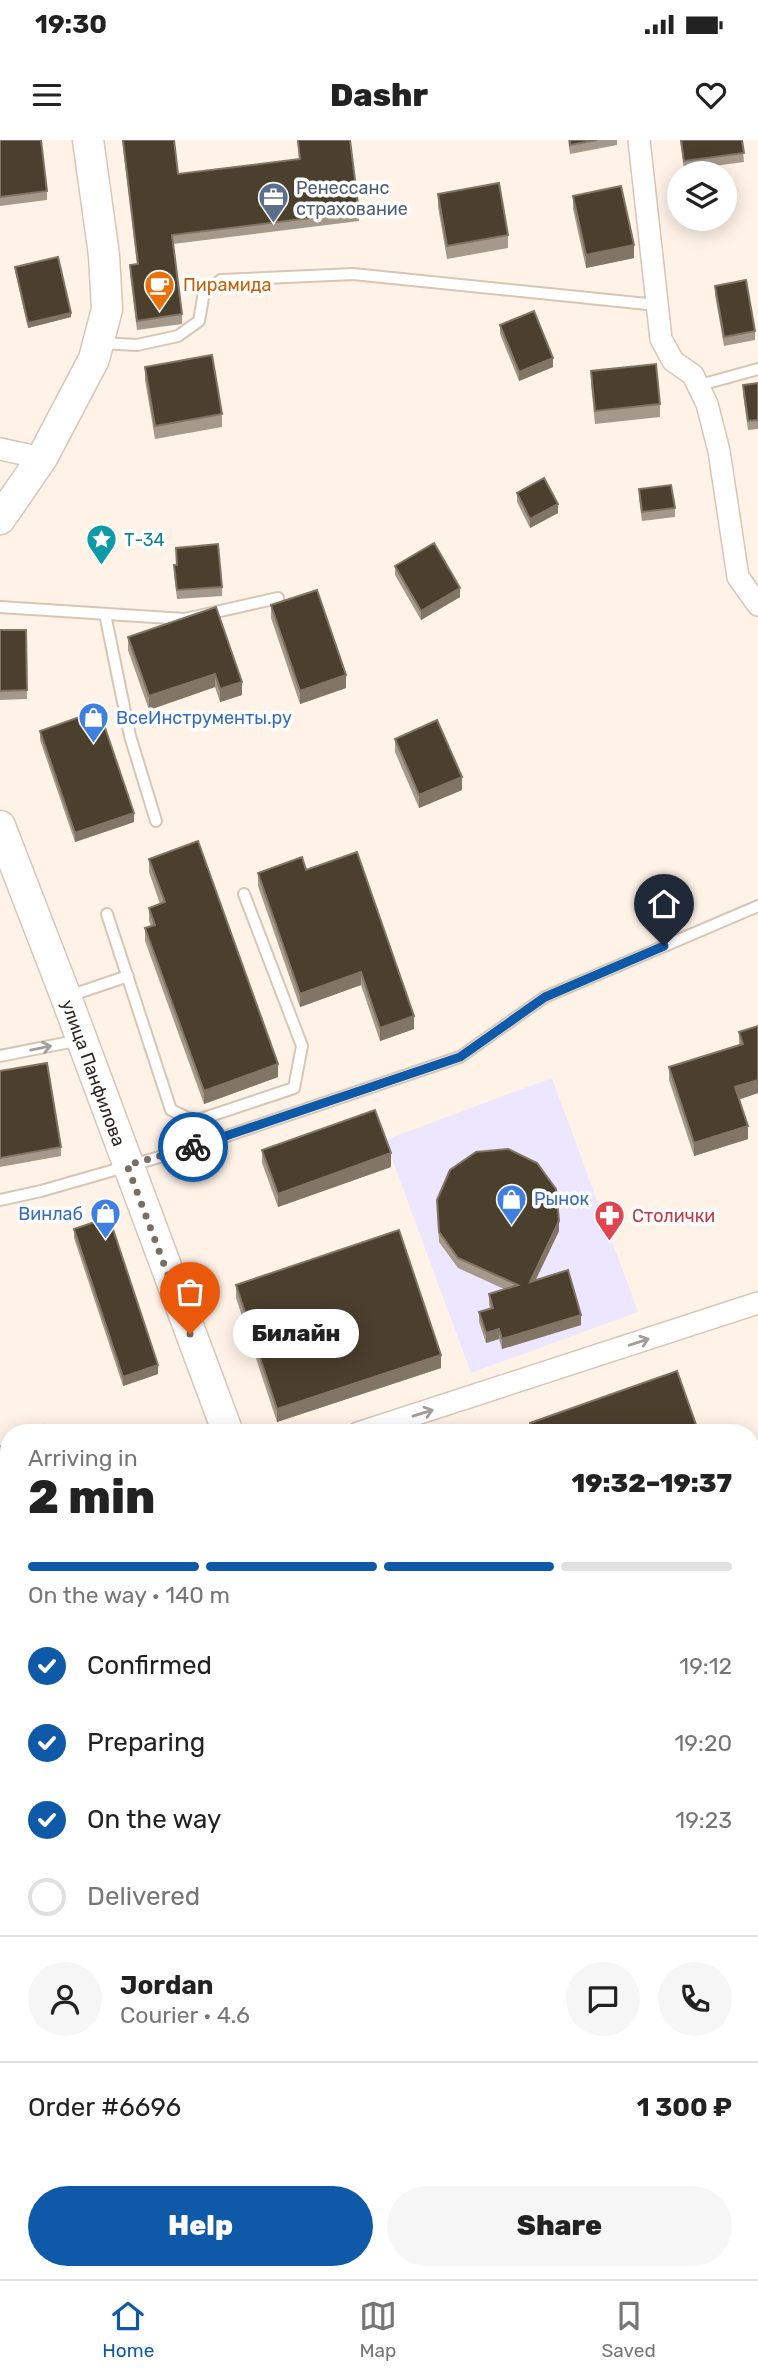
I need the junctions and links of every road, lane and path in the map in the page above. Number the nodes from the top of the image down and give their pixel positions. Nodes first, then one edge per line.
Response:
1 (88, 140) edge
2 (639, 140) edge
3 (657, 305) junction
4 (98, 343) junction
5 (758, 369) edge
6 (699, 385) junction
7 (0, 449) edge
8 (42, 458) junction
9 (0, 519) edge
10 (278, 598) dead end
11 (758, 605) edge
12 (0, 607) edge
13 (105, 614) junction
14 (156, 821) dead end
15 (0, 826) edge
16 (244, 894) dead end
17 (0, 895) edge
18 (758, 906) edge
19 (32, 909) junction
20 (107, 914) dead end
21 (128, 976) junction
22 (66, 997) junction
23 (81, 1040) junction
24 (0, 1056) edge
25 (127, 1165) junction
26 (0, 1200) edge
27 (758, 1303) edge
28 (225, 1424) edge
29 (386, 1424) edge

1 - 4 main road
2 - 3 street
3 - 4 lane
3 - 6 street
4 - 8 main road
5 - 6 lane
6 - 11 street
7 - 8 street
8 - 9 main road
10 - 13 lane
12 - 13 lane
13 - 14 lane
15 - 19 main road, улица Панфилова
16 - 21 lane
17 - 19 main road
18 - 25 lane
19 - 22 main road, улица Панфилова
20 - 21 lane
21 - 22 lane
22 - 23 main road, улица Панфилова
24 -> 23 lane
23 - 25 main road, улица Панфилова
25 - 26 lane
25 - 28 main road, улица Панфилова
29 -> 27 street

